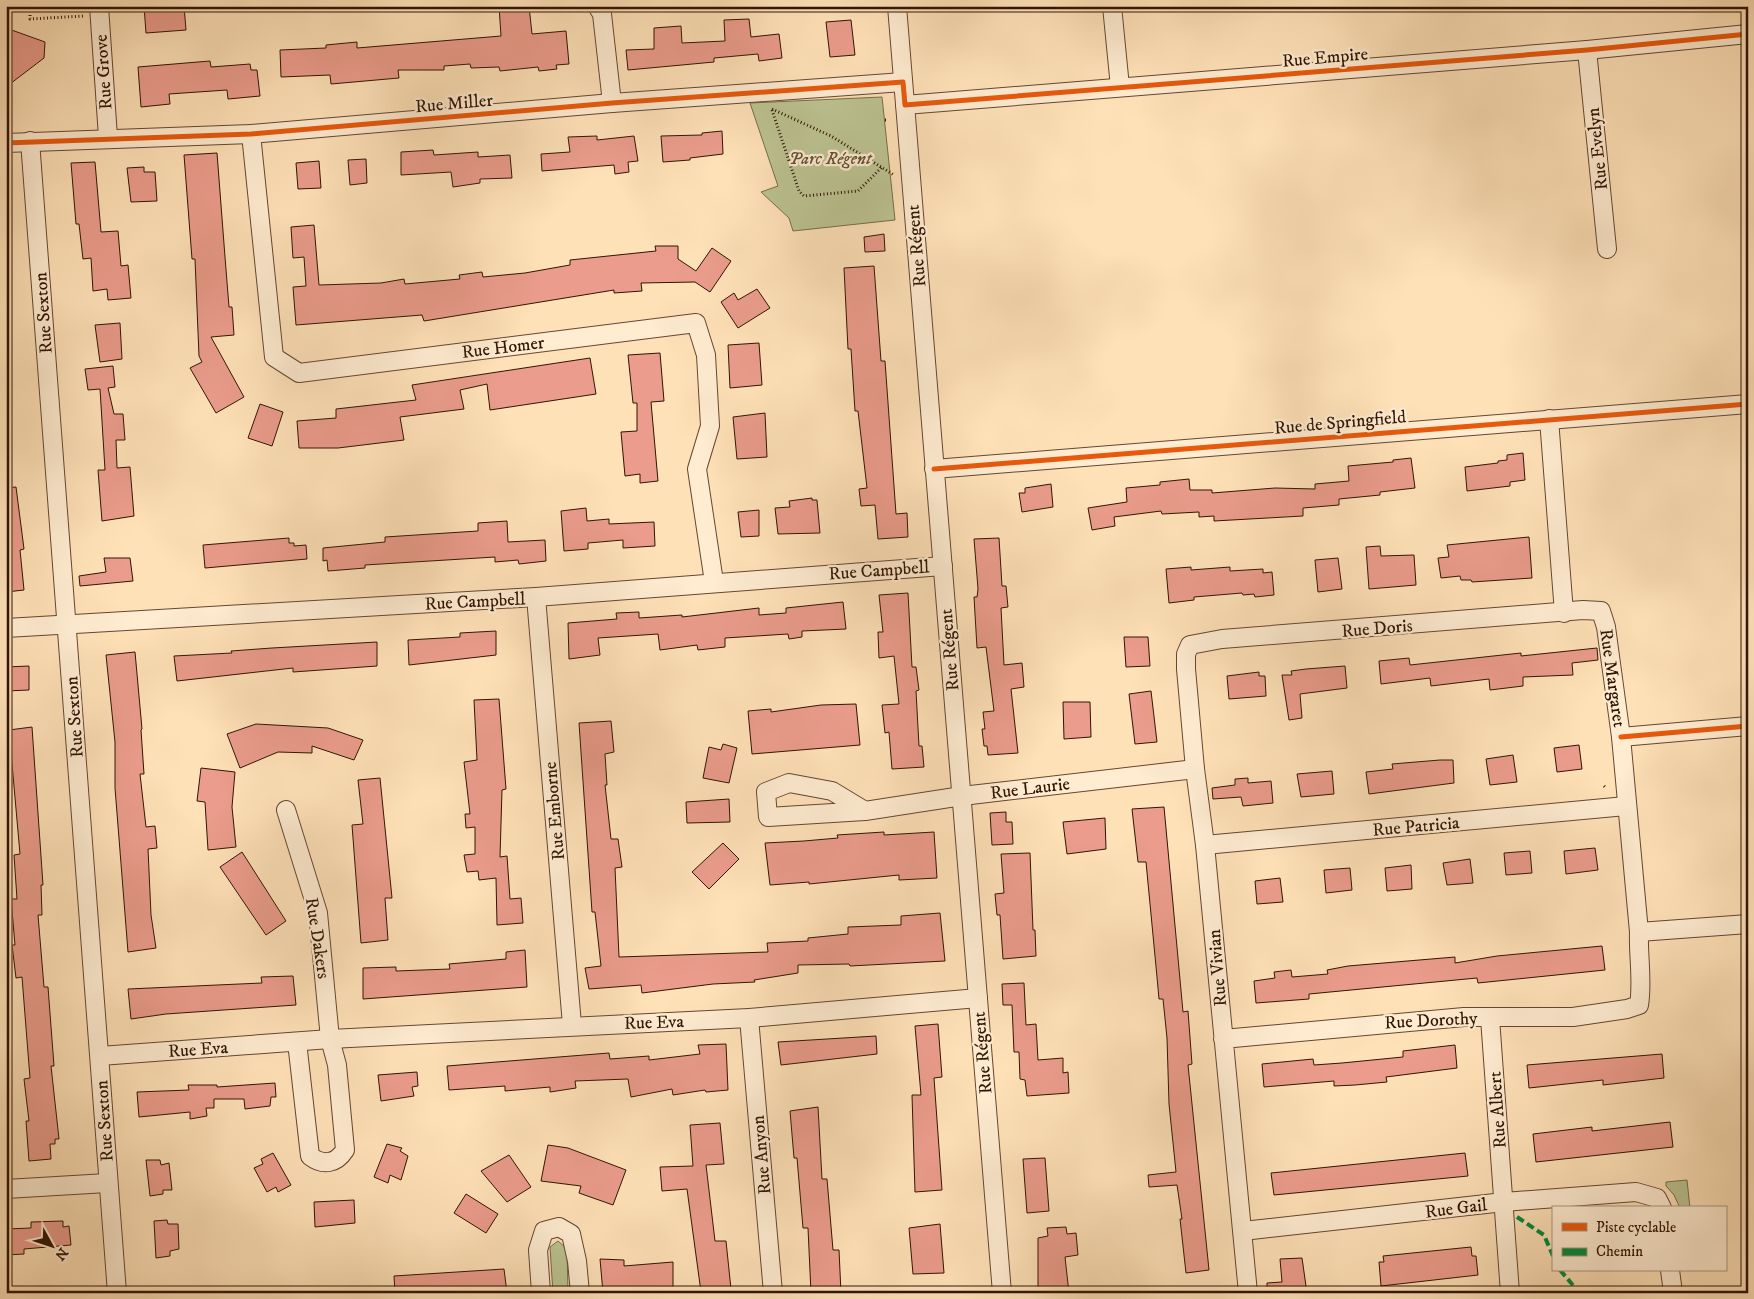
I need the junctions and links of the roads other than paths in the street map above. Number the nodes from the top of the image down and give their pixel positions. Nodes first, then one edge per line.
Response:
1 (597, 6) edge
2 (896, 6) edge
3 (1112, 6) edge
4 (99, 11) edge
5 (1748, 34) edge
6 (1587, 50) junction
7 (903, 82) junction
8 (1120, 88) junction
9 (612, 103) junction
10 (905, 105) junction
11 (251, 134) junction
12 (108, 137) junction
13 (30, 141) junction
14 (6, 143) edge
15 (1607, 249) dead end
16 (1748, 404) edge
17 (1549, 419) junction
18 (934, 469) junction
19 (943, 566) junction
20 (714, 582) junction
21 (536, 597) junction
22 (1564, 613) junction
23 (67, 624) junction
24 (6, 628) edge
25 (1190, 645) joint
26 (1748, 726) edge
27 (1621, 737) junction
28 (1194, 769) junction
29 (962, 796) junction
30 (1626, 806) junction
31 (286, 810) dead end
32 (865, 810) junction
33 (1205, 845) junction
34 (1748, 924) edge
35 (1639, 932) junction
36 (978, 998) junction
37 (1639, 1005) joint
38 (749, 1018) junction
39 (1490, 1018) junction
40 (572, 1025) junction
41 (330, 1039) junction
42 (1223, 1039) junction
43 (297, 1042) junction
44 (100, 1056) junction
45 (108, 1183) junction
46 (6, 1189) edge
47 (1504, 1202) junction
48 (1661, 1206) edge
49 (1243, 1231) junction
50 (1670, 1272) edge
51 (117, 1293) edge
52 (541, 1293) edge
53 (580, 1293) edge
54 (773, 1293) edge
55 (1002, 1293) edge
56 (1248, 1293) edge
57 (1510, 1293) edge
58 (1673, 1293) edge

1 - 9 street
2 - 7 street, Rue Régent
3 - 8 street
4 - 12 street, Rue Grove
5 - 6 street, Rue Empire
6 - 8 street, Rue Empire
6 - 15 street, Rue Evelyn
7 - 9 street, Rue Miller
7 - 10 street, Rue Régent
8 - 10 street, Rue Empire
9 - 11 street, Rue Miller
10 - 18 street, Rue Régent
11 - 12 street, Rue Miller
11 - 20 street, Rue Homer
12 - 13 street, Rue Miller
13 - 14 street, Rue Miller
13 - 23 street, Rue Sexton
16 - 17 street, Rue de Springfield
17 - 18 street, Rue de Springfield
17 - 22 street
18 - 19 street, Rue Régent
19 - 20 street, Rue Campbell
19 - 29 street, Rue Régent
20 - 21 street, Rue Campbell
21 - 23 street, Rue Campbell
21 - 40 street, Rue Emborne
22 - 25 street, Rue Doris
22 - 27 street, Rue Margaret
23 - 24 street, Rue Campbell
23 - 44 street, Rue Sexton
25 - 28 street, Rue Vivian
26 - 27 street
27 - 30 street, Rue Margaret
28 - 29 street, Rue Laurie
28 - 33 street, Rue Vivian
29 - 32 street, Rue Laurie
29 - 36 street, Rue Régent
30 - 33 street, Rue Patricia
30 - 35 street, Rue Margaret
31 - 41 street, Rue Dakers
32 - 32 street, Rue Laurie
33 - 42 street, Rue Vivian
34 - 35 street
35 - 37 street, Rue Margaret
36 - 38 street, Rue Eva
36 - 55 street, Rue Régent
37 - 39 street, Rue Dorothy
38 - 40 street, Rue Eva
38 - 54 street, Rue Anyon
39 - 42 street, Rue Dorothy
39 - 47 street, Rue Albert
40 - 41 street, Rue Eva
41 - 43 street, Rue Eva
41 - 43 street
42 - 49 street, Rue Vivian
43 - 44 street, Rue Eva
44 - 45 street, Rue Sexton
45 - 46 street
45 - 51 street, Rue Sexton
47 - 48 street, Rue Gail
47 - 49 street, Rue Gail
47 - 57 street, Rue Albert
49 - 56 street, Rue Vivian
50 - 58 street
52 - 53 street

